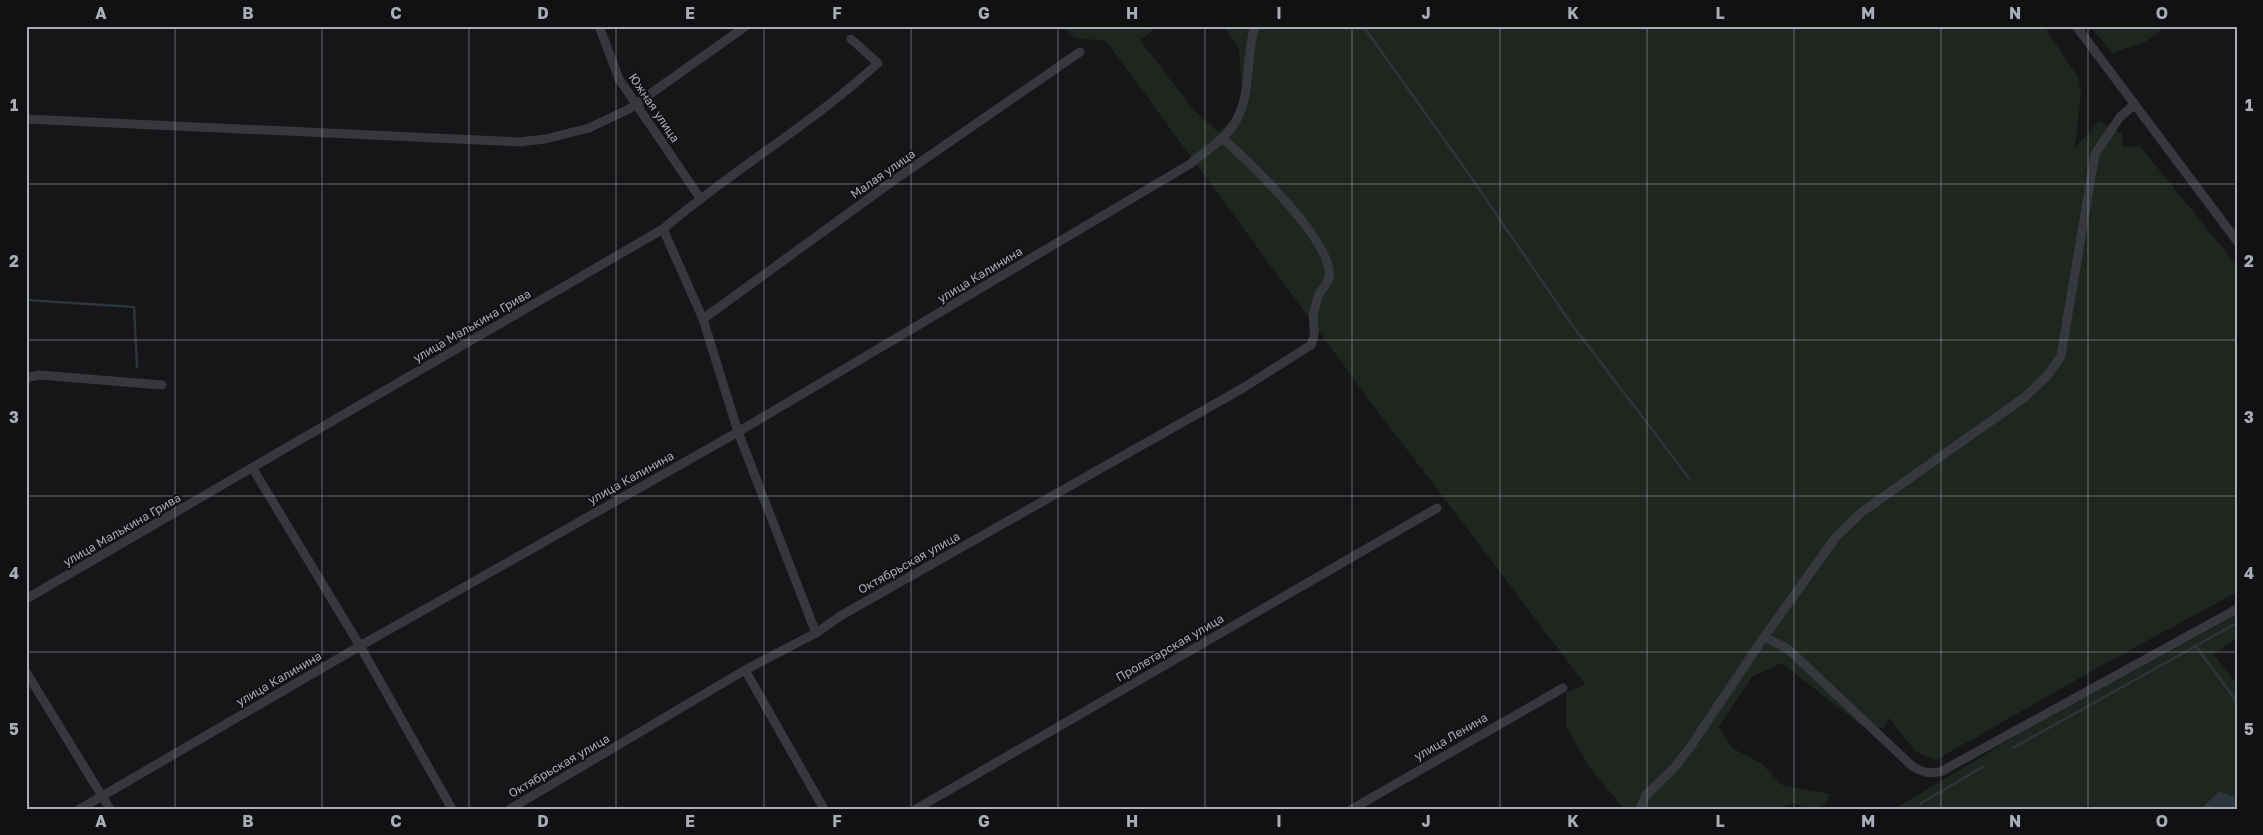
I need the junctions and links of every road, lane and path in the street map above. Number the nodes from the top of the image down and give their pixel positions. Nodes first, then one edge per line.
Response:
1 (599, 26) edge
2 (746, 26) edge
3 (1255, 26) edge
4 (2076, 26) edge
5 (852, 39) dead end
6 (1080, 52) dead end
7 (2135, 104) junction
8 (636, 105) junction
9 (26, 119) edge
10 (1222, 138) junction
11 (700, 198) junction
12 (663, 230) junction
13 (2237, 241) edge
14 (703, 319) junction
15 (26, 378) edge
16 (162, 385) dead end
17 (738, 432) junction
18 (253, 468) junction
19 (1437, 508) dead end
20 (26, 599) edge
21 (2237, 609) edge
22 (816, 633) junction
23 (1764, 637) junction
24 (360, 646) junction
25 (745, 670) junction
26 (26, 672) edge
27 (1563, 688) dead end
28 (103, 795) junction
29 (80, 809) edge
30 (110, 809) edge
31 (452, 809) edge
32 (510, 809) edge
33 (824, 809) edge
34 (916, 809) edge
35 (1352, 809) edge
36 (1640, 809) edge

1 - 8 street, Южная улица
2 - 8 street
3 - 10 street, улица Калинина
4 - 7 street
5 - 11 street, улица Малькина Грива
6 - 14 street, Малая улица
7 - 13 street
7 - 23 street
8 - 9 street
8 - 11 street, Южная улица
10 - 17 street, улица Калинина
10 - 22 street, Октябрьская улица
11 - 12 street, улица Малькина Грива
12 - 14 street
12 - 18 street, улица Малькина Грива
14 - 17 street
15 - 16 street
17 - 22 street
17 - 24 street, улица Калинина
18 - 20 street, улица Малькина Грива
18 - 24 street
19 - 34 street, Пролетарская улица
21 - 23 street
22 - 25 street, Октябрьская улица
23 - 36 street
24 - 28 street, улица Калинина
24 - 31 street
25 - 32 street, Октябрьская улица
25 - 33 street
26 - 28 street
27 - 35 street, улица Ленина
28 - 29 street, улица Калинина
28 - 30 street

